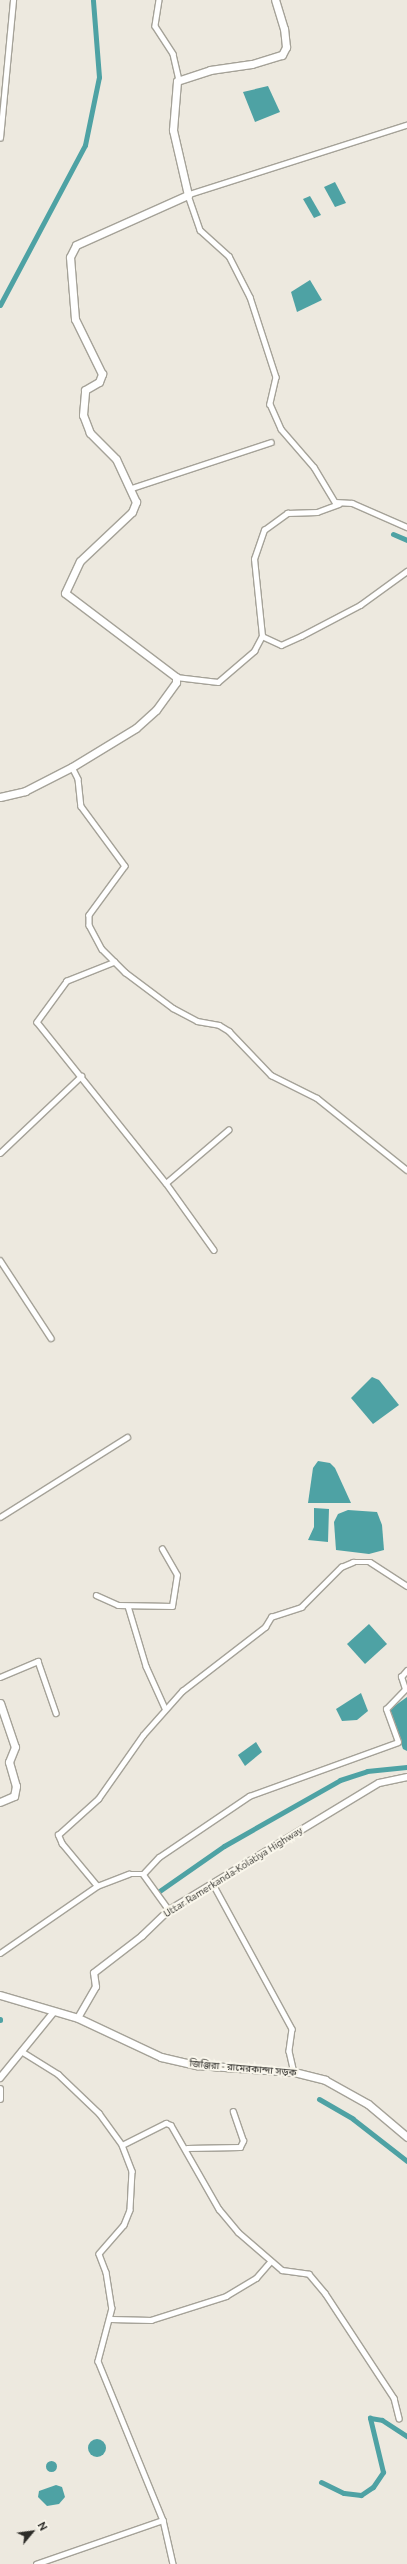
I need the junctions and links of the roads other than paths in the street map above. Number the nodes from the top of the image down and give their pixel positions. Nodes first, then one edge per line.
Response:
1 (13, 0) edge
2 (159, 0) edge
3 (275, 0) edge
4 (179, 79) junction
5 (407, 125) edge
6 (0, 138) edge
7 (188, 195) junction
8 (271, 442) dead end
9 (132, 488) junction
10 (339, 504) junction
11 (407, 527) edge
12 (407, 571) edge
13 (262, 636) junction
14 (176, 677) junction
15 (72, 767) junction
16 (0, 797) edge
17 (115, 962) junction
18 (81, 1076) junction
19 (228, 1130) dead end
20 (0, 1153) edge
21 (407, 1170) edge
22 (166, 1183) junction
23 (214, 1250) dead end
24 (0, 1260) edge
25 (51, 1338) dead end
26 (127, 1437) dead end
27 (0, 1517) edge
28 (162, 1549) dead end
29 (407, 1586) edge
30 (96, 1595) dead end
31 (128, 1606) junction
32 (407, 1670) edge
33 (0, 1676) edge
34 (0, 1703) edge
35 (165, 1708) junction
36 (56, 1713) dead end
37 (407, 1777) edge
38 (0, 1802) edge
39 (143, 1874) junction
40 (213, 1884) junction
41 (97, 1886) junction
42 (169, 1910) junction
43 (0, 1953) edge
44 (0, 1995) edge
45 (53, 2013) junction
46 (78, 2018) junction
47 (22, 2051) junction
48 (294, 2072) junction
49 (0, 2078) edge
50 (0, 2089) edge
51 (0, 2099) edge
52 (233, 2112) dead end
53 (407, 2136) edge
54 (122, 2145) junction
55 (187, 2148) junction
56 (270, 2262) junction
57 (111, 2319) junction
58 (399, 2418) dead end
59 (163, 2520) junction
60 (36, 2564) edge
61 (173, 2564) edge

1 - 6 street
2 - 4 street
3 - 4 main road
4 - 7 main road
5 - 7 street
7 - 9 main road
7 - 10 street
8 - 9 street
9 - 14 main road
10 - 11 street
10 - 13 street
12 - 13 street
13 - 14 street
14 - 15 main road
15 - 16 main road
15 - 17 street
17 - 18 street
17 - 21 street
18 - 20 street
18 - 22 street
19 - 22 street
22 - 23 street
24 - 25 street
26 - 27 street
28 - 31 street
29 - 35 street
30 - 31 street
31 - 35 street
32 - 39 street
33 - 36 street
34 - 38 main road
35 - 41 street
37 - 40 street, Uttar Ramerkanda-Kolatiya Highway
39 - 41 street
39 - 42 street
40 - 42 street, Uttar Ramerkanda-Kolatiya Highway
40 - 48 street
41 - 43 street
42 - 46 street, Uttar Ramerkanda-Kolatiya Highway
44 - 45 main road, জিঞ্জিরা - রামেরকান্দা সড়ক
45 - 46 main road, জিঞ্জিরা - রামেরকান্দা সড়ক
45 - 47 street
46 - 48 main road, জিঞ্জিরা - রামেরকান্দা সড়ক
47 - 49 street
47 - 54 street
48 - 53 main road, জিঞ্জিরা - রামেরকান্দা সড়ক
50 - 51 street
52 - 55 street
54 - 55 street
54 - 57 street
55 - 56 street
56 - 57 street
56 - 58 street
57 - 59 street
59 - 60 street
59 - 61 street

